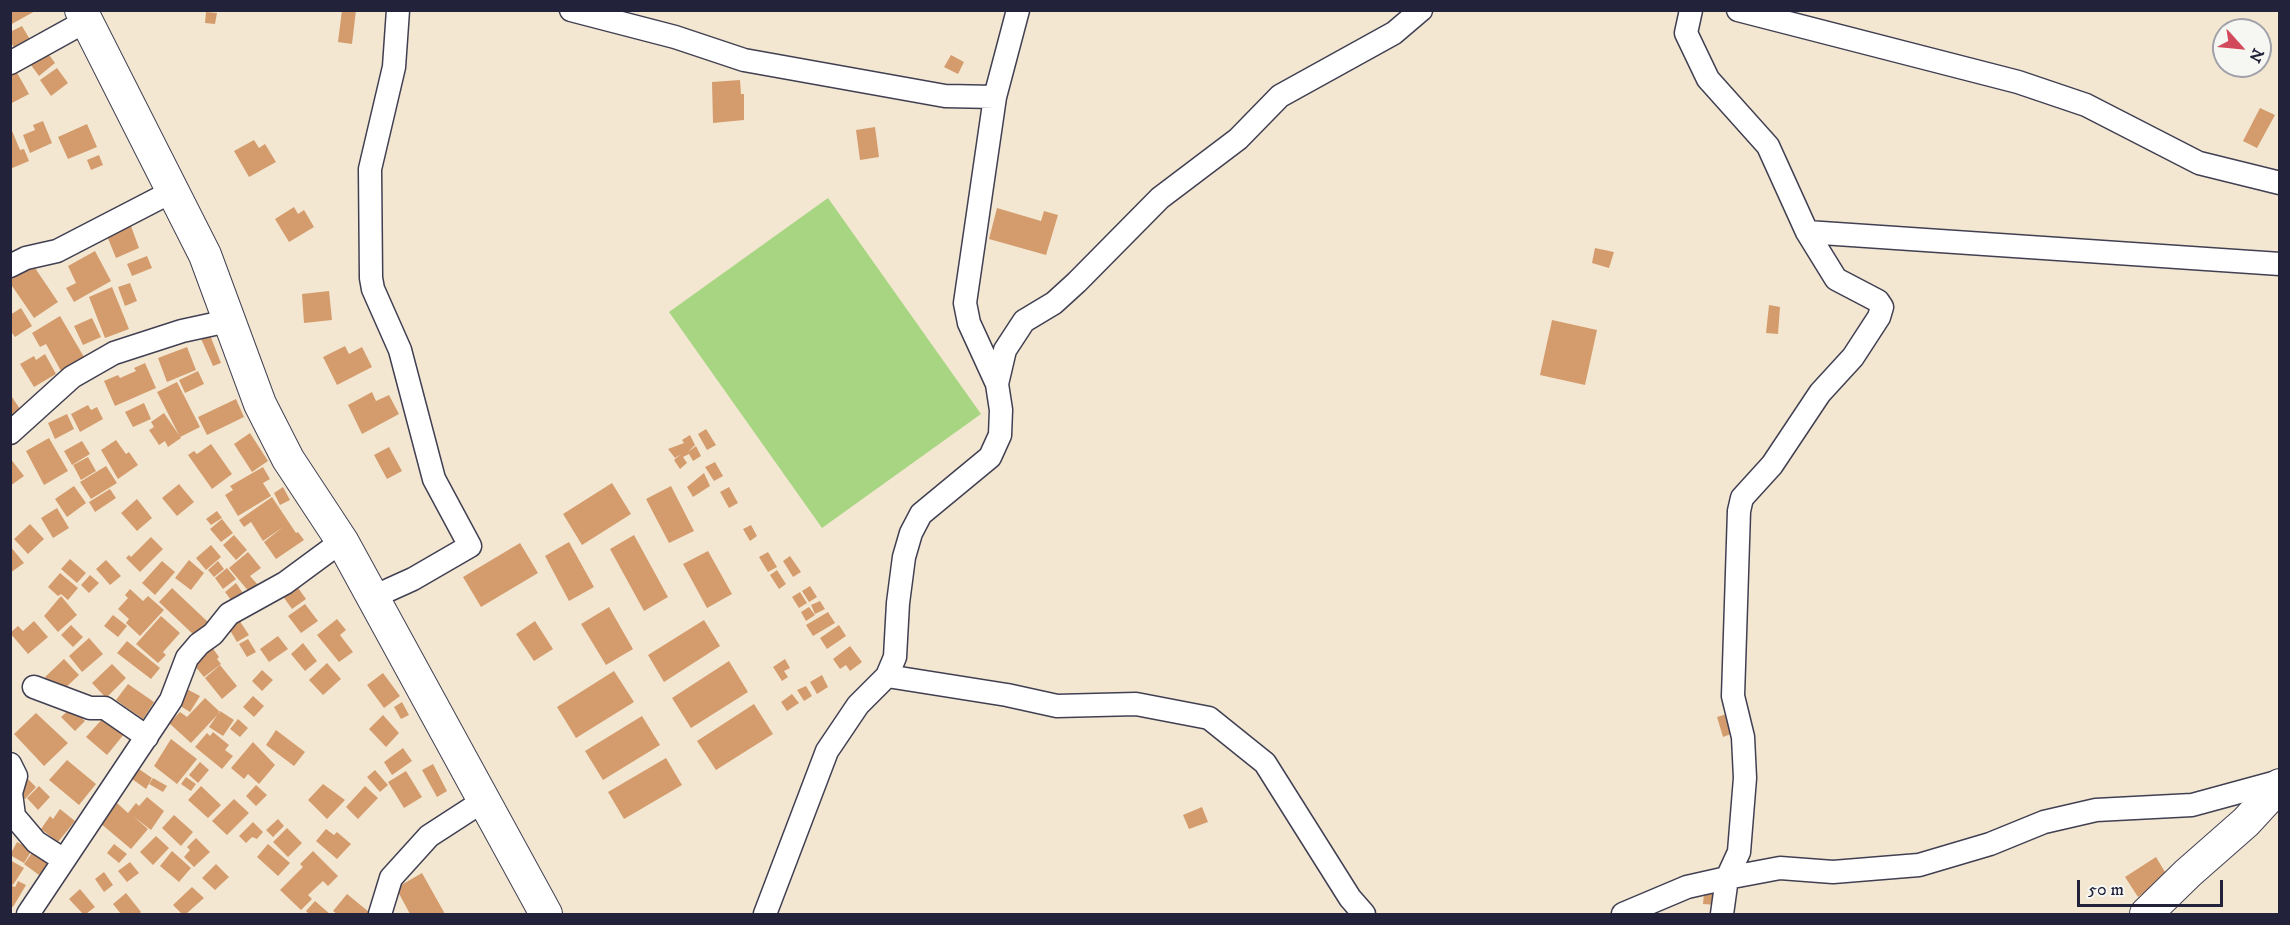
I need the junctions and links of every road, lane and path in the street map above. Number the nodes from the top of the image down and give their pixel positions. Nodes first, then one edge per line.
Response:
1 (398, 10) edge
2 (570, 10) edge
3 (1018, 10) edge
4 (1422, 10) edge
5 (1691, 10) edge
6 (1738, 10) edge
7 (84, 16) edge
8 (10, 63) edge
9 (995, 97) junction
10 (2280, 183) edge
11 (173, 191) junction
12 (1807, 232) junction
13 (2280, 264) edge
14 (10, 266) edge
15 (228, 321) junction
16 (997, 384) junction
17 (10, 434) edge
18 (342, 541) junction
19 (371, 598) junction
20 (887, 675) junction
21 (34, 687) dead end
22 (147, 737) junction
23 (10, 764) edge
24 (2280, 781) edge
25 (2280, 786) edge
26 (483, 801) junction
27 (64, 860) junction
28 (1727, 878) junction
29 (28, 915) edge
30 (380, 915) edge
31 (546, 915) edge
32 (765, 915) edge
33 (1364, 915) edge
34 (1623, 915) edge
35 (1722, 915) edge
36 (2146, 915) edge

1 - 19 street
2 - 9 street
3 - 9 street
4 - 16 street
5 - 12 street
6 - 10 street
7 - 8 street
7 - 11 street
9 - 16 street
11 - 14 street
11 - 15 street
12 - 13 street
12 - 28 street
15 - 17 street
15 - 18 street
16 - 20 street
18 - 19 street
18 - 22 street
19 - 26 street
20 - 32 street
20 - 33 street
21 - 22 street
22 - 27 street
23 - 27 street
24 - 28 street
25 - 36 street
26 - 30 street
26 - 31 street
27 - 29 street
28 - 34 street
28 - 35 street

